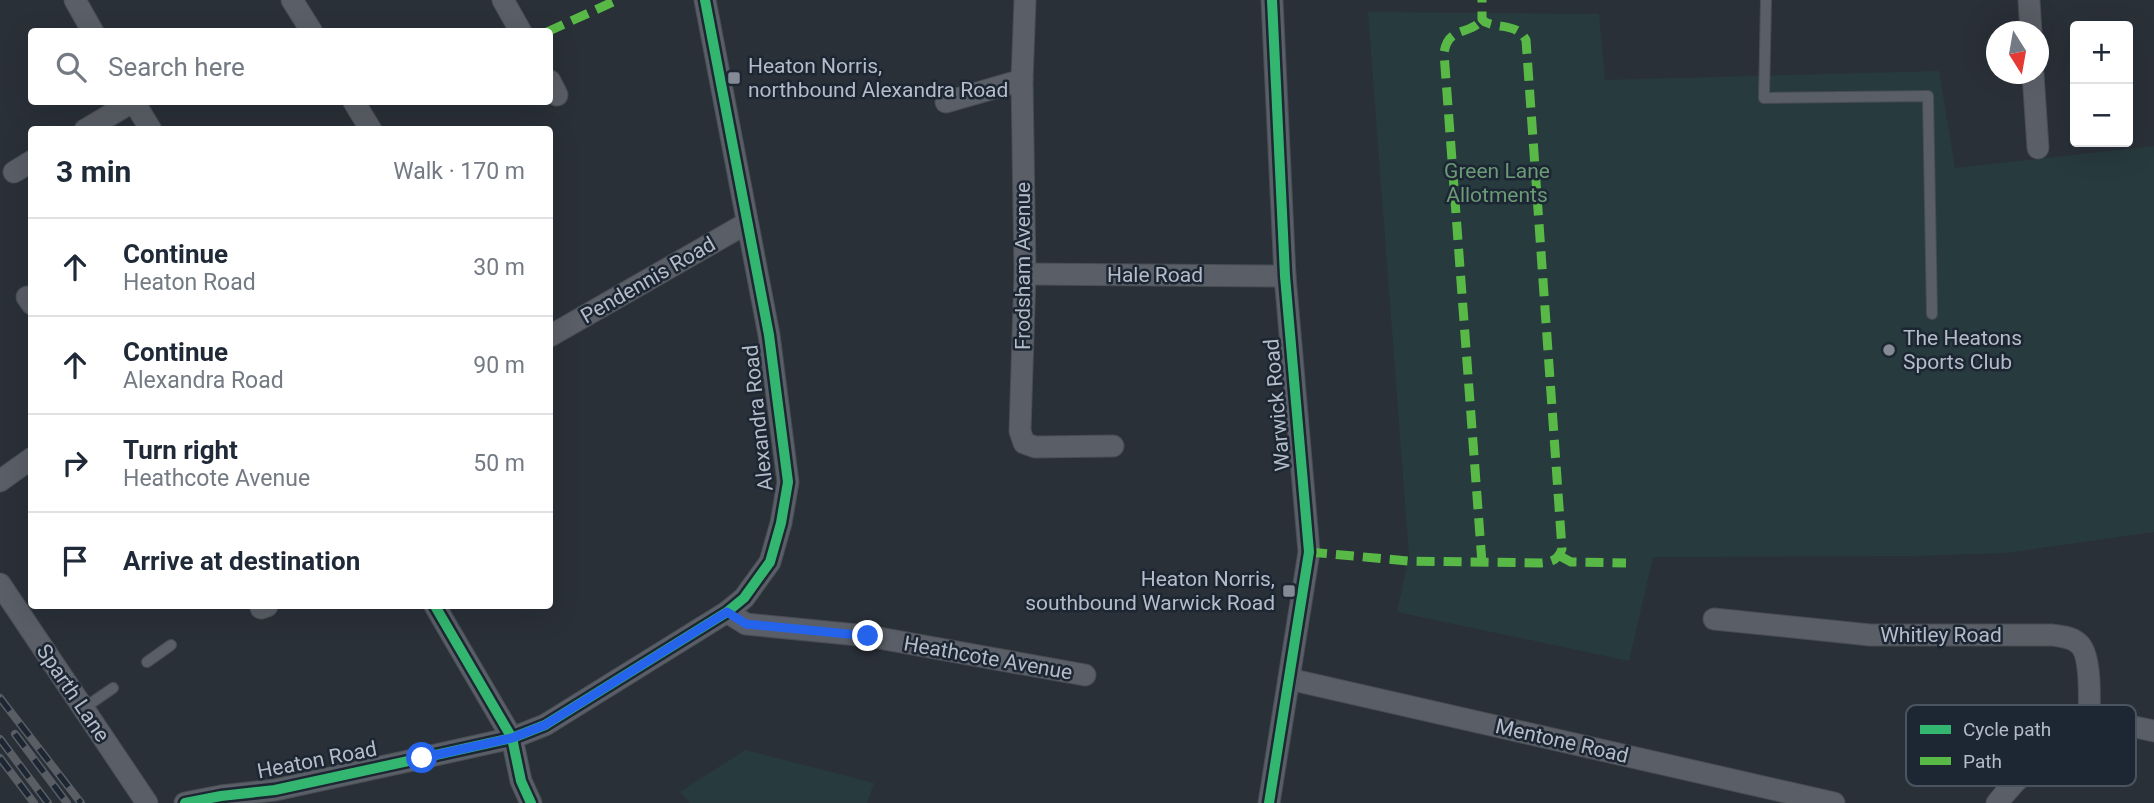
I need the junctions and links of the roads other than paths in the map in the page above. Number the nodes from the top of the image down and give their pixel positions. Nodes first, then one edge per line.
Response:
1 (75, 0) edge
2 (292, 0) edge
3 (503, 0) edge
4 (705, 0) edge
5 (1025, 0) edge
6 (1272, 0) edge
7 (1766, 0) edge
8 (2029, 0) edge
9 (2030, 21) edge
10 (91, 28) edge
11 (310, 28) edge
12 (519, 28) edge
13 (1022, 80) junction
14 (2034, 84) edge
15 (946, 102) dead end
16 (128, 105) edge
17 (135, 105) edge
18 (356, 105) edge
19 (92, 126) edge
20 (148, 126) edge
21 (369, 126) edge
22 (2038, 148) dead end
23 (747, 223) junction
24 (1025, 274) junction
25 (1285, 276) junction
26 (1932, 314) dead end
27 (553, 334) edge
28 (1113, 446) dead end
29 (28, 461) edge
30 (0, 481) edge
31 (0, 584) edge
32 (437, 609) edge
33 (727, 612) junction
34 (1714, 619) dead end
35 (171, 645) dead end
36 (146, 663) dead end
37 (1085, 675) dead end
38 (1289, 679) junction
39 (113, 688) dead end
40 (2089, 705) edge
41 (83, 708) junction
42 (2136, 729) edge
43 (2154, 731) edge
44 (512, 738) junction
45 (2010, 786) edge
46 (280, 796) edge
47 (147, 803) edge
48 (185, 803) edge
49 (531, 803) edge
50 (1269, 803) edge
51 (1834, 803) edge
52 (1997, 803) edge

1 - 10 street
2 - 11 street
3 - 12 street
4 - 23 street, Alexandra Road
5 - 13 street, Frodsham Avenue
6 - 25 street, Warwick Road
7 - 26 lane
8 - 9 street
13 - 15 street
13 - 24 street, Frodsham Avenue
14 - 22 street
16 - 19 street
17 - 20 street
18 - 21 street
23 - 27 street, Pendennis Road
23 - 33 street, Alexandra Road
24 - 25 street, Hale Road
24 - 28 street, Frodsham Avenue
25 - 38 street, Warwick Road
29 - 30 street
31 - 41 street, Sparth Lane
32 - 44 street
33 - 37 street, Heathcote Avenue
33 - 44 street, Alexandra Road
34 - 40 street, Whitley Road
35 - 36 lane
38 - 50 street, Warwick Road
38 - 51 street, Mentone Road
39 - 41 lane
41 - 47 street, Sparth Lane
42 - 43 street
44 - 46 street, Heaton Road
44 - 49 street
45 - 52 street
46 - 48 street, Heaton Road

